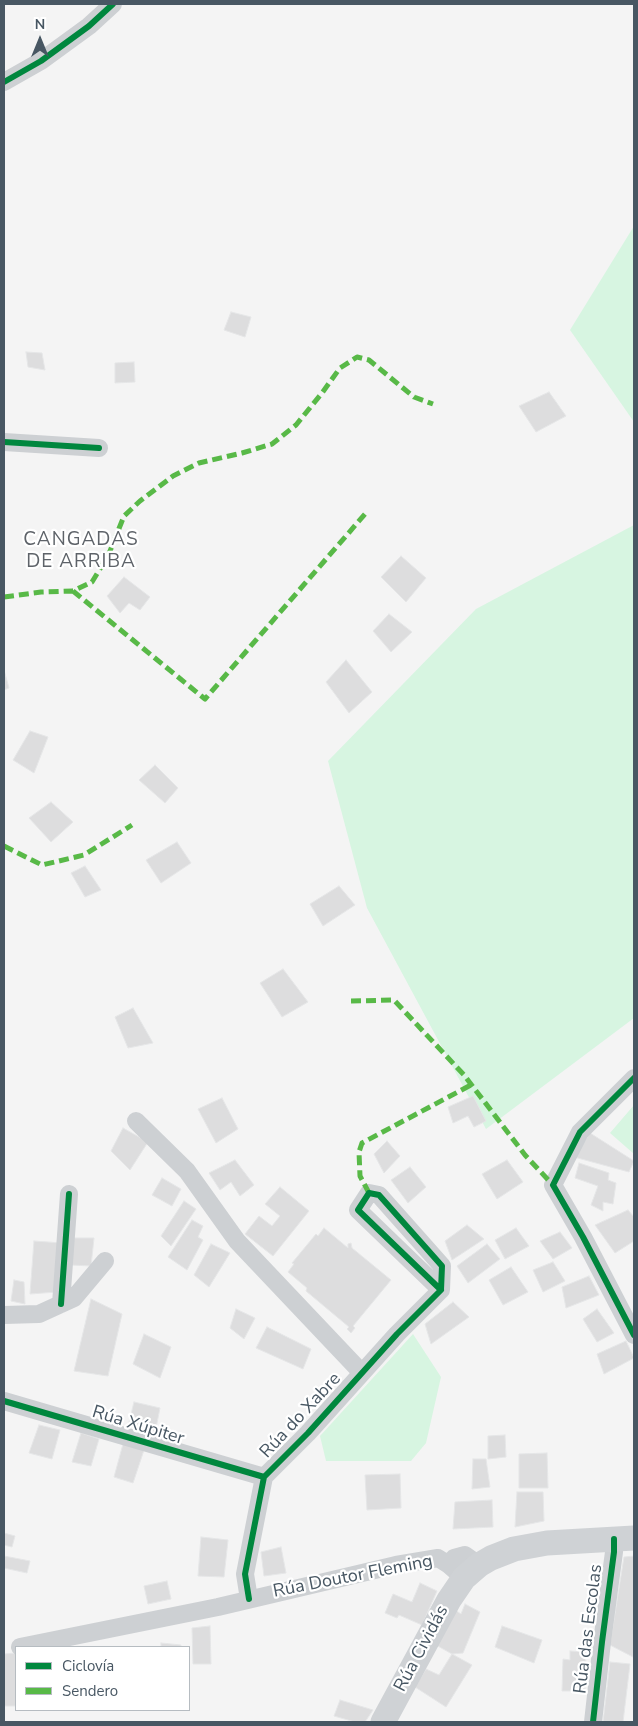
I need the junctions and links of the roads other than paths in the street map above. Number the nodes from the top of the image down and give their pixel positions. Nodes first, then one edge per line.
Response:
1 (113, 4) edge
2 (4, 82) edge
3 (4, 442) edge
4 (99, 448) dead end
5 (634, 1078) edge
6 (136, 1121) dead end
7 (69, 1194) dead end
8 (105, 1260) dead end
9 (441, 1290) junction
10 (61, 1304) junction
11 (4, 1314) edge
12 (634, 1334) edge
13 (362, 1373) junction
14 (4, 1401) edge
15 (264, 1478) junction
16 (624, 1538) edge
17 (464, 1569) junction
18 (249, 1598) junction
19 (28, 1646) edge
20 (382, 1722) edge
21 (593, 1722) edge

1 - 2 street
3 - 4 street
5 - 12 street
6 - 13 street, Rúa do Xabre
7 - 10 street
8 - 10 street
9 - 9 street
9 - 13 street
10 - 11 street
13 - 15 street, Rúa do Xabre
14 - 15 street, Rúa Xúpiter
15 - 18 street, Rúa do Xabre
16 - 17 main road
16 - 21 street, Rúa das Escolas
17 - 18 street, Rúa Doutor Fleming
17 - 20 main road, Rúa Cividás
18 - 19 street, Rúa Doutor Fleming

